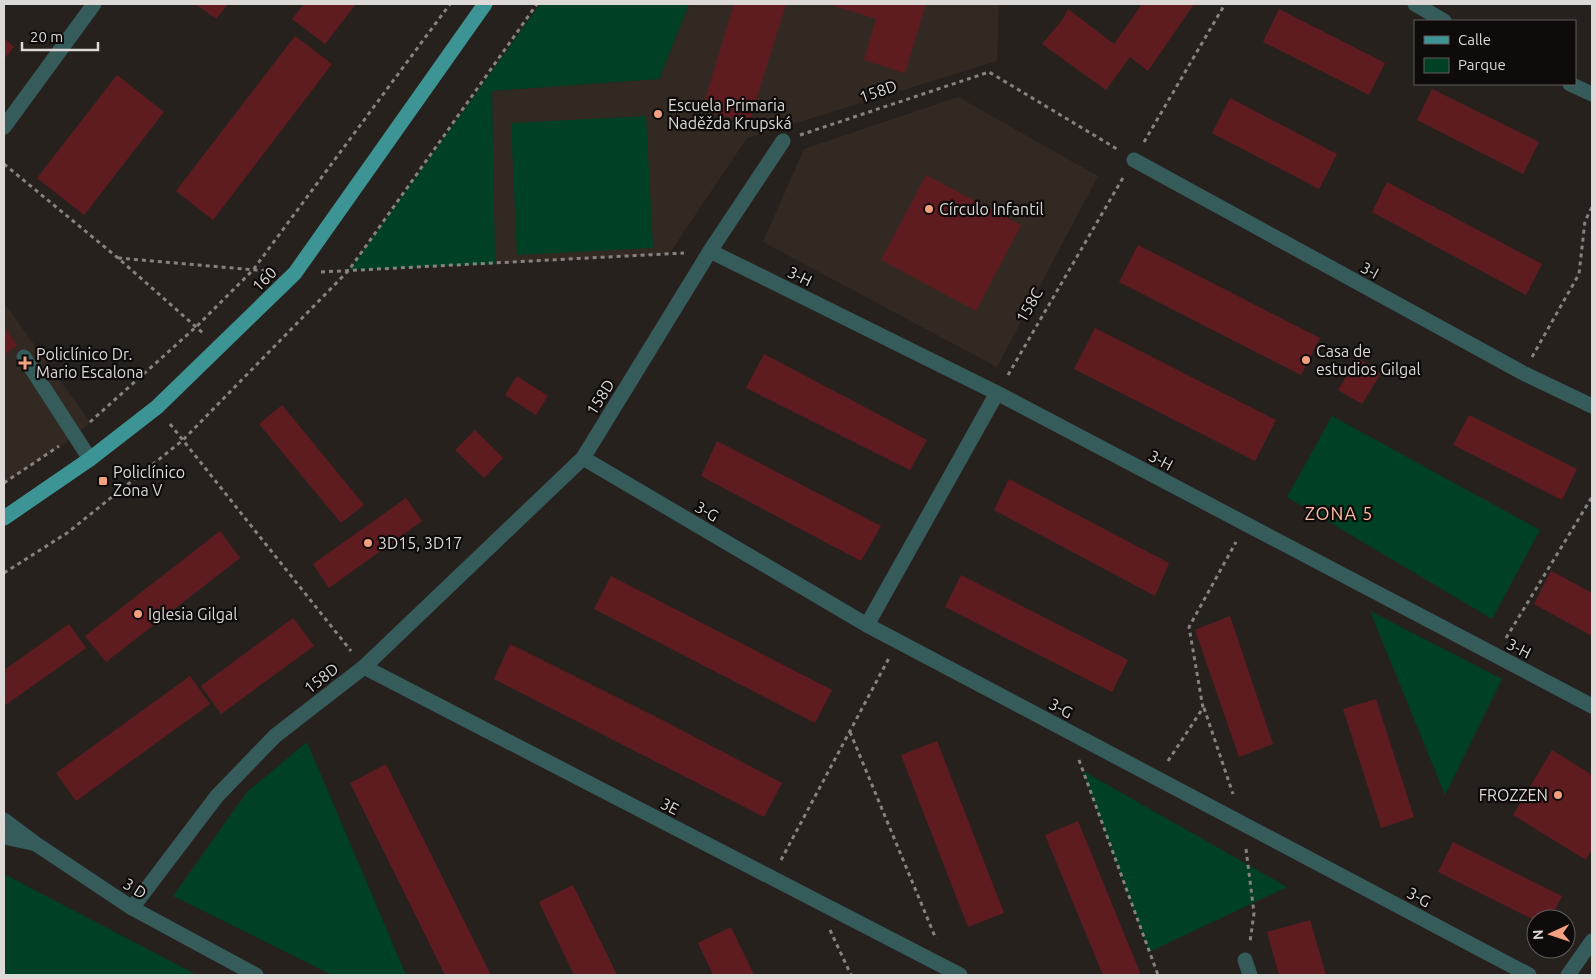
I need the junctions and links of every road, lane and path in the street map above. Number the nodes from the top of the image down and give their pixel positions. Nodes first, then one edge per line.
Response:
1 (94, 4) edge
2 (450, 4) edge
3 (485, 4) edge
4 (1225, 4) edge
5 (1415, 4) edge
6 (1442, 20) edge
7 (1572, 85) edge
8 (1592, 93) edge
9 (4, 127) edge
10 (783, 141) joint
11 (1134, 160) junction
12 (4, 164) edge
13 (1592, 207) edge
14 (710, 252) junction
15 (118, 258) junction
16 (253, 270) junction
17 (295, 273) junction
18 (196, 327) junction
19 (219, 348) junction
20 (24, 357) dead end
21 (1523, 373) junction
22 (997, 393) junction
23 (1592, 406) edge
24 (157, 407) junction
25 (75, 436) junction
26 (583, 458) junction
27 (90, 459) junction
28 (4, 483) edge
29 (1592, 497) edge
30 (4, 518) edge
31 (1246, 524) junction
32 (867, 625) junction
33 (897, 641) junction
34 (1496, 656) junction
35 (364, 667) junction
36 (1592, 706) edge
37 (850, 732) junction
38 (1068, 732) junction
39 (1156, 778) junction
40 (4, 820) edge
41 (4, 837) edge
42 (36, 844) junction
43 (772, 878) junction
44 (816, 901) junction
45 (132, 908) junction
46 (1592, 941) edge
47 (1245, 960) dead end
48 (954, 972) edge
49 (256, 975) edge
50 (851, 975) edge
51 (1158, 975) edge
52 (1250, 975) edge
53 (1529, 975) edge
54 (1568, 975) edge

1 - 9 street
2 - 16 path
3 - 17 main road, 160
4 - 11 path, 158C
5 - 6 street
7 - 8 street
10 - 11 path, 158D
10 - 14 street, 158D
11 - 21 street, 3-I
11 - 22 path, 158C
12 - 15 path
13 - 21 path
14 - 17 path
14 - 22 street, 3-H
14 - 26 street, 158D
15 - 16 path
15 - 18 path
16 - 17 path
16 - 18 path
17 - 19 main road, 160
18 - 19 path
18 - 25 path
19 - 24 main road, 160
20 - 25 street
21 - 23 street, 3-I
22 - 31 street, 3-H
22 - 32 street
24 - 27 main road, 160
24 - 35 path
25 - 27 street
25 - 28 path
26 - 32 street, 3-G
26 - 35 street, 158D
27 - 30 main road, 160
29 - 34 path
31 - 34 street, 3-H
31 - 39 path
32 - 33 street, 3-G
33 - 37 path
33 - 38 street, 3-G
34 - 36 street, 3-H
35 - 43 street, 3E
35 - 45 street, 158D
37 - 43 path
37 - 48 path
38 - 39 street, 3-G
38 - 51 path
39 - 53 street, 3-G
40 - 42 street, 3 D
41 - 42 street
42 - 45 street, 3 D
43 - 44 street, 3E
44 - 48 street, 3E
44 - 50 path
45 - 49 street, 3 D
46 - 54 street
47 - 52 street

